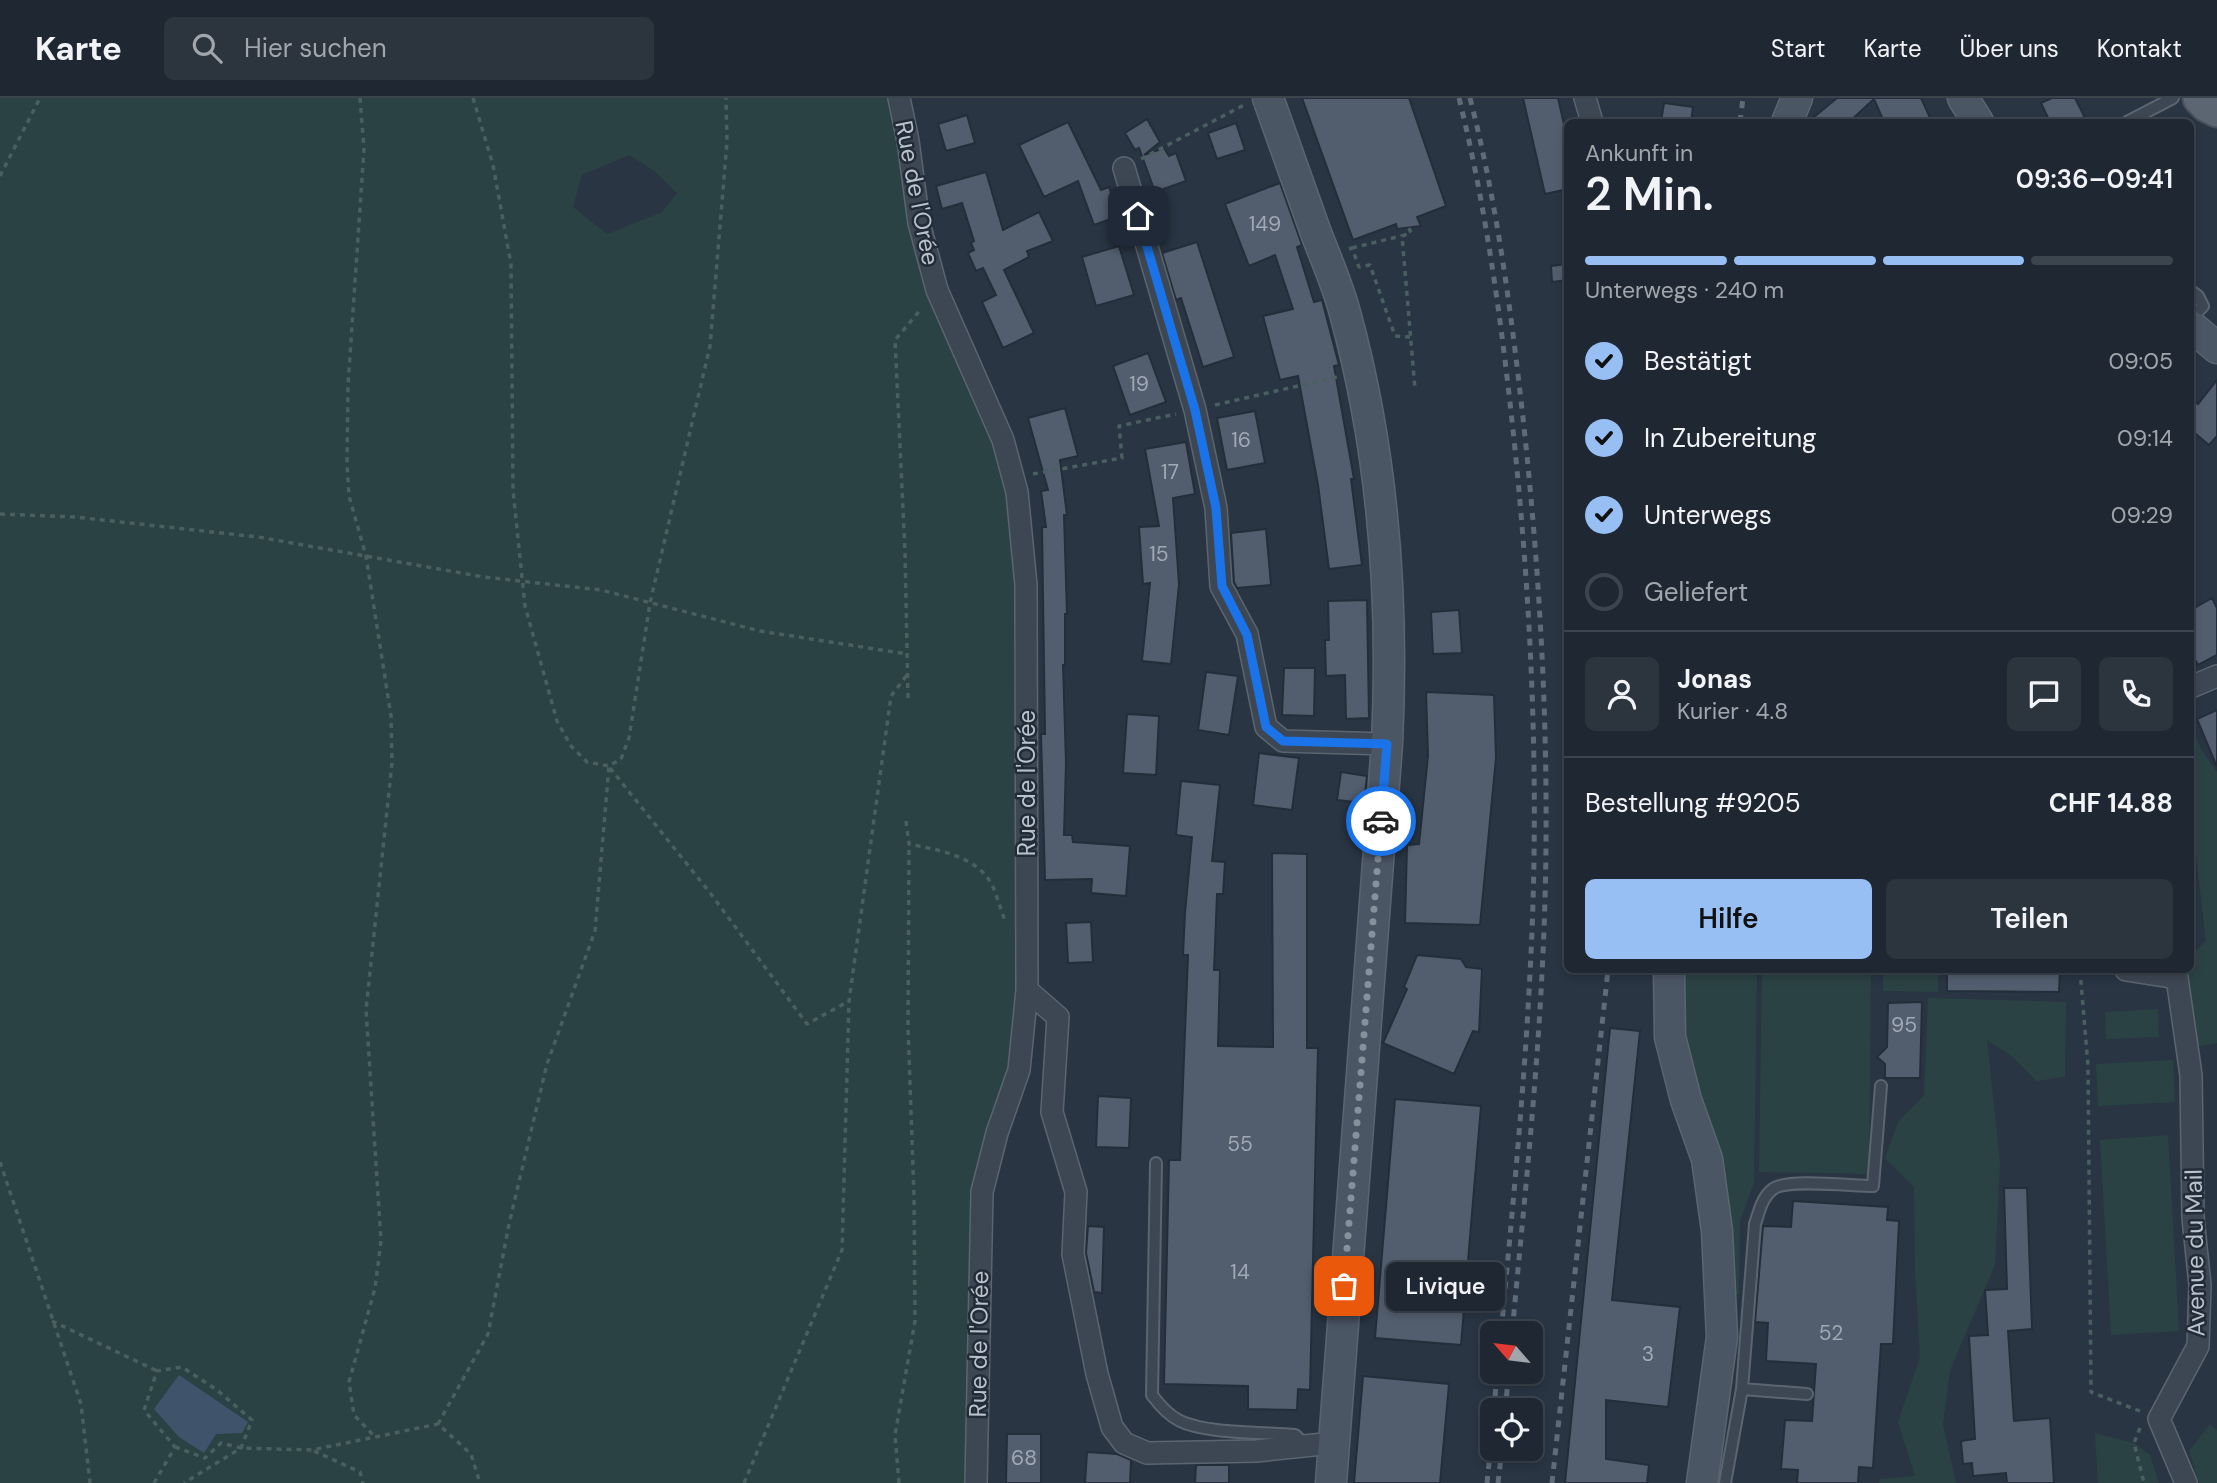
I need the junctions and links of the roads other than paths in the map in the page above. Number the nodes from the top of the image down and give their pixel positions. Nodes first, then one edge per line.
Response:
1 (899, 98) edge
2 (1585, 98) edge
3 (1797, 98) edge
4 (1963, 98) edge
5 (2173, 98) edge
6 (2200, 98) edge
7 (1261, 99) edge
8 (2217, 110) edge
9 (1591, 119) edge
10 (1788, 119) edge
11 (1976, 119) edge
12 (2133, 119) edge
13 (1124, 168) road end
14 (2194, 293) edge
15 (2194, 316) edge
16 (2194, 329) edge
17 (2217, 348) edge
18 (2217, 676) edge
19 (2194, 686) edge
20 (1387, 744) junction
21 (1669, 973) edge
22 (2145, 973) edge
23 (1027, 990) junction
24 (1881, 1086) dead end
25 (1156, 1163) dead end
26 (1742, 1389) junction
27 (1807, 1394) dead end
28 (1320, 1444) junction
29 (976, 1483) edge
30 (1331, 1483) edge
31 (1702, 1483) edge
32 (1725, 1483) edge
33 (2186, 1483) edge

1 - 23 street, Rue de l'Orée
2 - 9 street
3 - 10 main road
4 - 11 main road
5 - 12 lane
6 - 8 main road
7 - 20 main road
13 - 20 street
14 - 15 lane
16 - 17 main road
18 - 19 street
20 - 28 main road
21 - 31 main road
22 - 33 street, Avenue du Mail
23 - 28 street
23 - 29 street, Rue de l'Orée
24 - 26 lane
25 - 28 lane
26 - 27 lane
26 - 32 lane
28 - 30 main road

